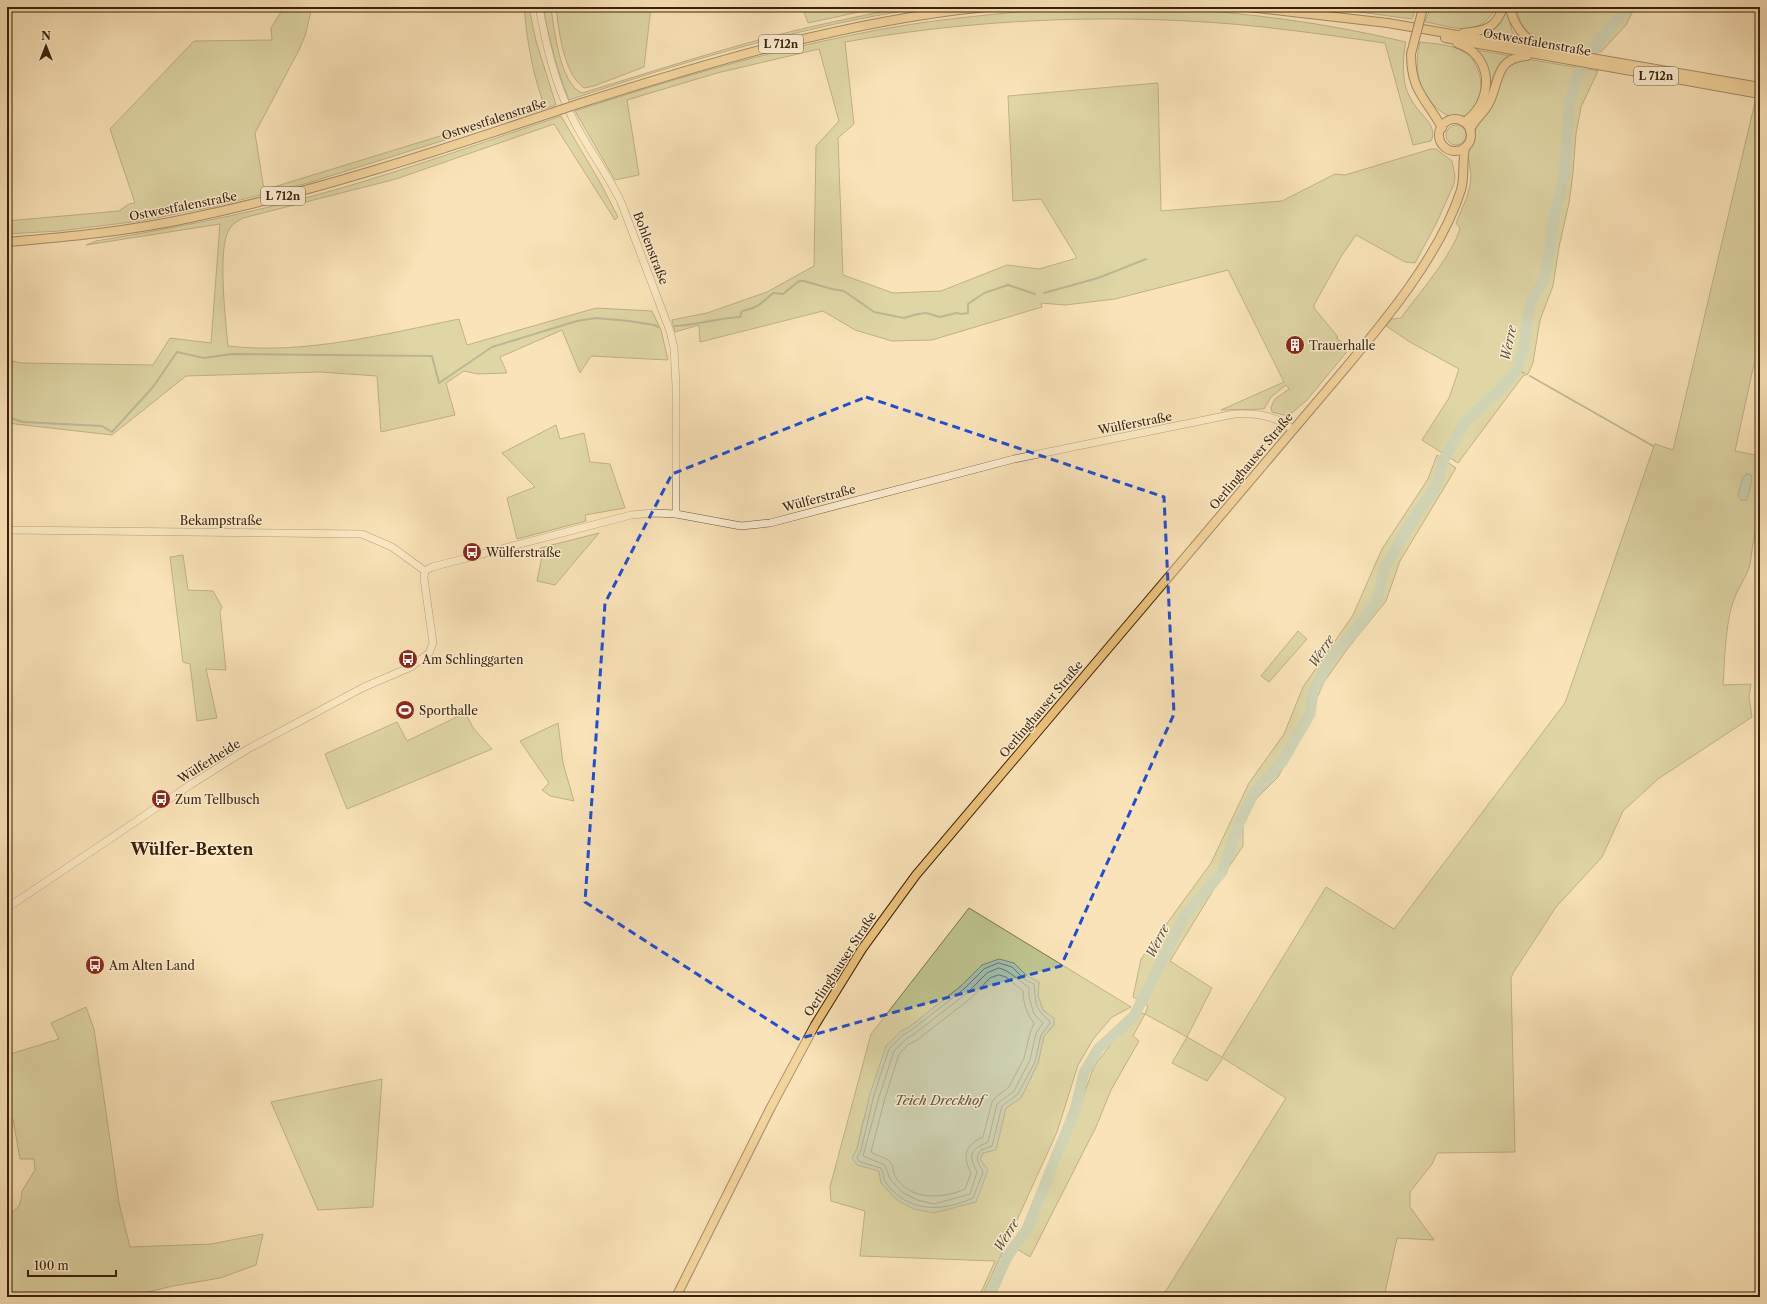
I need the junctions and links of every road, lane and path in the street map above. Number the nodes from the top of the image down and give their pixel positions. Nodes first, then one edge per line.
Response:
1 (538, 7) edge
2 (986, 7) edge
3 (1248, 7) edge
4 (1424, 7) edge
5 (1504, 7) edge
6 (1510, 7) edge
7 (1452, 37) junction
8 (1552, 54) junction
9 (1760, 87) edge
10 (1760, 94) edge
11 (1433, 112) junction
12 (1449, 121) junction
13 (1464, 122) junction
14 (1442, 128) junction
15 (1470, 130) junction
16 (1465, 148) junction
17 (1453, 151) junction
18 (1463, 166) junction
19 (7, 242) edge
20 (1293, 430) junction
21 (676, 514) junction
22 (7, 530) edge
23 (425, 571) junction
24 (7, 908) edge
25 (676, 1297) edge

1 - 21 street, Bohlenstraße
2 - 19 main road, Ostwestfalenstraße / L 712n, bridge
3 - 7 main road, Ostwestfalenstraße / L 712n
4 - 11 main road, bridge
5 - 7 main road, L 712n
6 - 8 main road, L 712n
7 - 8 main road, Ostwestfalenstraße / L 712n
7 - 13 main road, L 712n
8 - 9 main road, Ostwestfalenstraße / L 712n
8 - 10 main road, Ostwestfalenstraße / L 712n
8 - 15 main road, L 712n
11 - 12 main road
11 - 14 main road
12 - 13 main road
12 - 14 main road
13 - 15 main road
14 - 17 main road
15 - 16 main road
16 - 17 main road
16 - 18 main road, Oerlinghauser Straße
17 - 18 main road
18 - 20 main road, Oerlinghauser Straße
20 - 21 street, Wülferstraße
20 - 25 main road, Oerlinghauser Straße
21 - 23 street, Wülferstraße
22 - 23 street, Bekampstraße
23 - 24 street, Wülferheide

